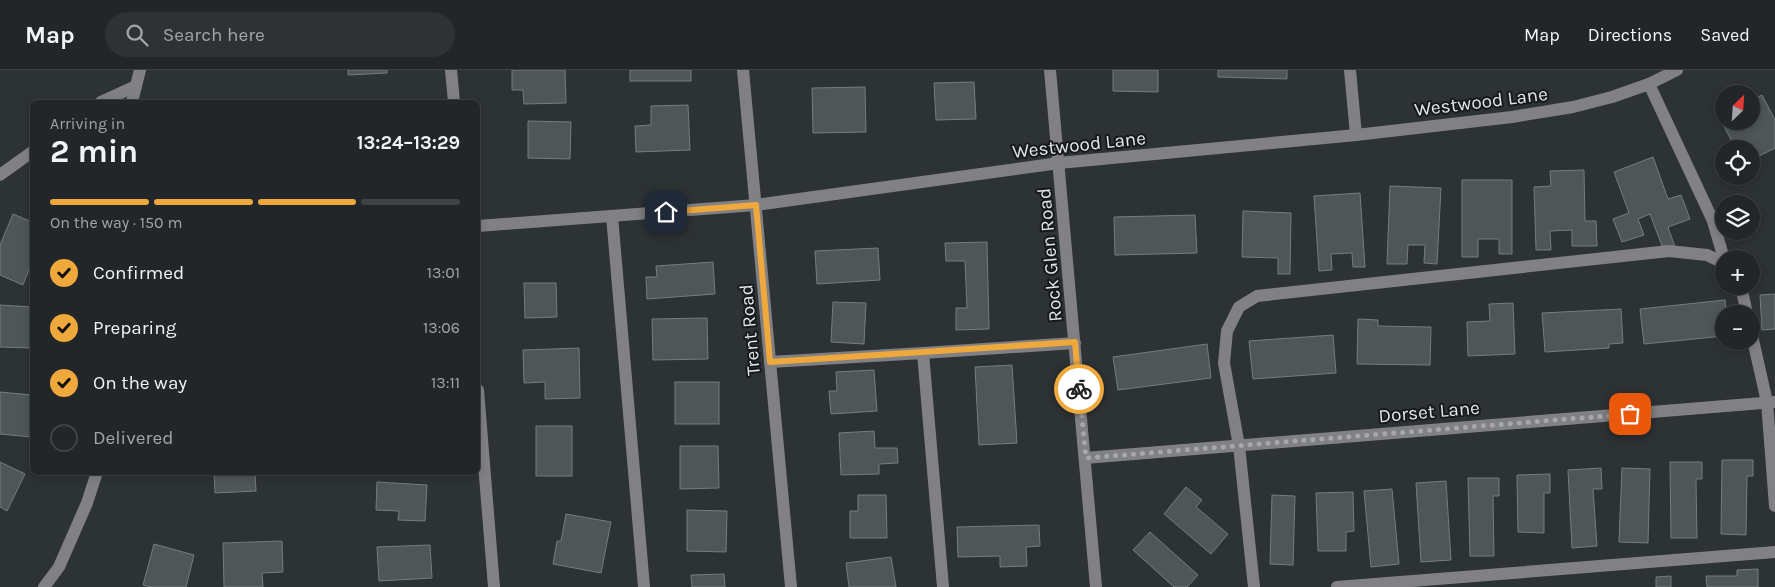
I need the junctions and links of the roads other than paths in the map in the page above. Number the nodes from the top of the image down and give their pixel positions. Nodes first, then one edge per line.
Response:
1 (140, 70) edge
2 (451, 70) edge
3 (743, 70) edge
4 (1050, 70) edge
5 (1350, 70) edge
6 (1678, 70) edge
7 (1649, 84) junction
8 (136, 86) junction
9 (105, 100) edge
10 (132, 100) edge
11 (454, 100) edge
12 (1356, 135) junction
13 (29, 157) edge
14 (1059, 163) junction
15 (0, 175) edge
16 (756, 205) junction
17 (612, 216) junction
18 (480, 226) edge
19 (1721, 250) edge
20 (1715, 259) edge
21 (1075, 342) junction
22 (1756, 350) edge
23 (923, 353) junction
24 (770, 362) junction
25 (1771, 402) edge
26 (480, 415) edge
27 (1239, 446) junction
28 (1086, 458) junction
29 (97, 475) edge
30 (1775, 506) edge
31 (1775, 552) edge
32 (44, 587) edge
33 (494, 587) edge
34 (644, 587) edge
35 (791, 587) edge
36 (943, 587) edge
37 (1096, 587) edge
38 (1254, 587) edge
39 (1337, 587) edge

1 - 8 street
2 - 11 street
3 - 16 street, Trent Road
4 - 14 street, Rock Glen Road
5 - 12 street
6 - 7 street, Westwood Lane
7 - 12 street, Westwood Lane
7 - 19 street
8 - 9 street
8 - 10 street
12 - 14 street, Westwood Lane
13 - 15 street
14 - 16 street, Westwood Lane
14 - 21 street, Rock Glen Road
16 - 17 street, Westwood Lane
16 - 24 street, Trent Road
17 - 18 street, Westwood Lane
17 - 34 street
20 - 27 street
21 - 23 street
21 - 28 street, Rock Glen Road
22 - 25 street
23 - 24 street
23 - 36 street
24 - 35 street, Trent Road
25 - 27 street, Dorset Lane
25 - 30 street
26 - 33 street
27 - 28 street, Dorset Lane
27 - 38 street
28 - 37 street, Rock Glen Road
29 - 32 street
31 - 39 street

